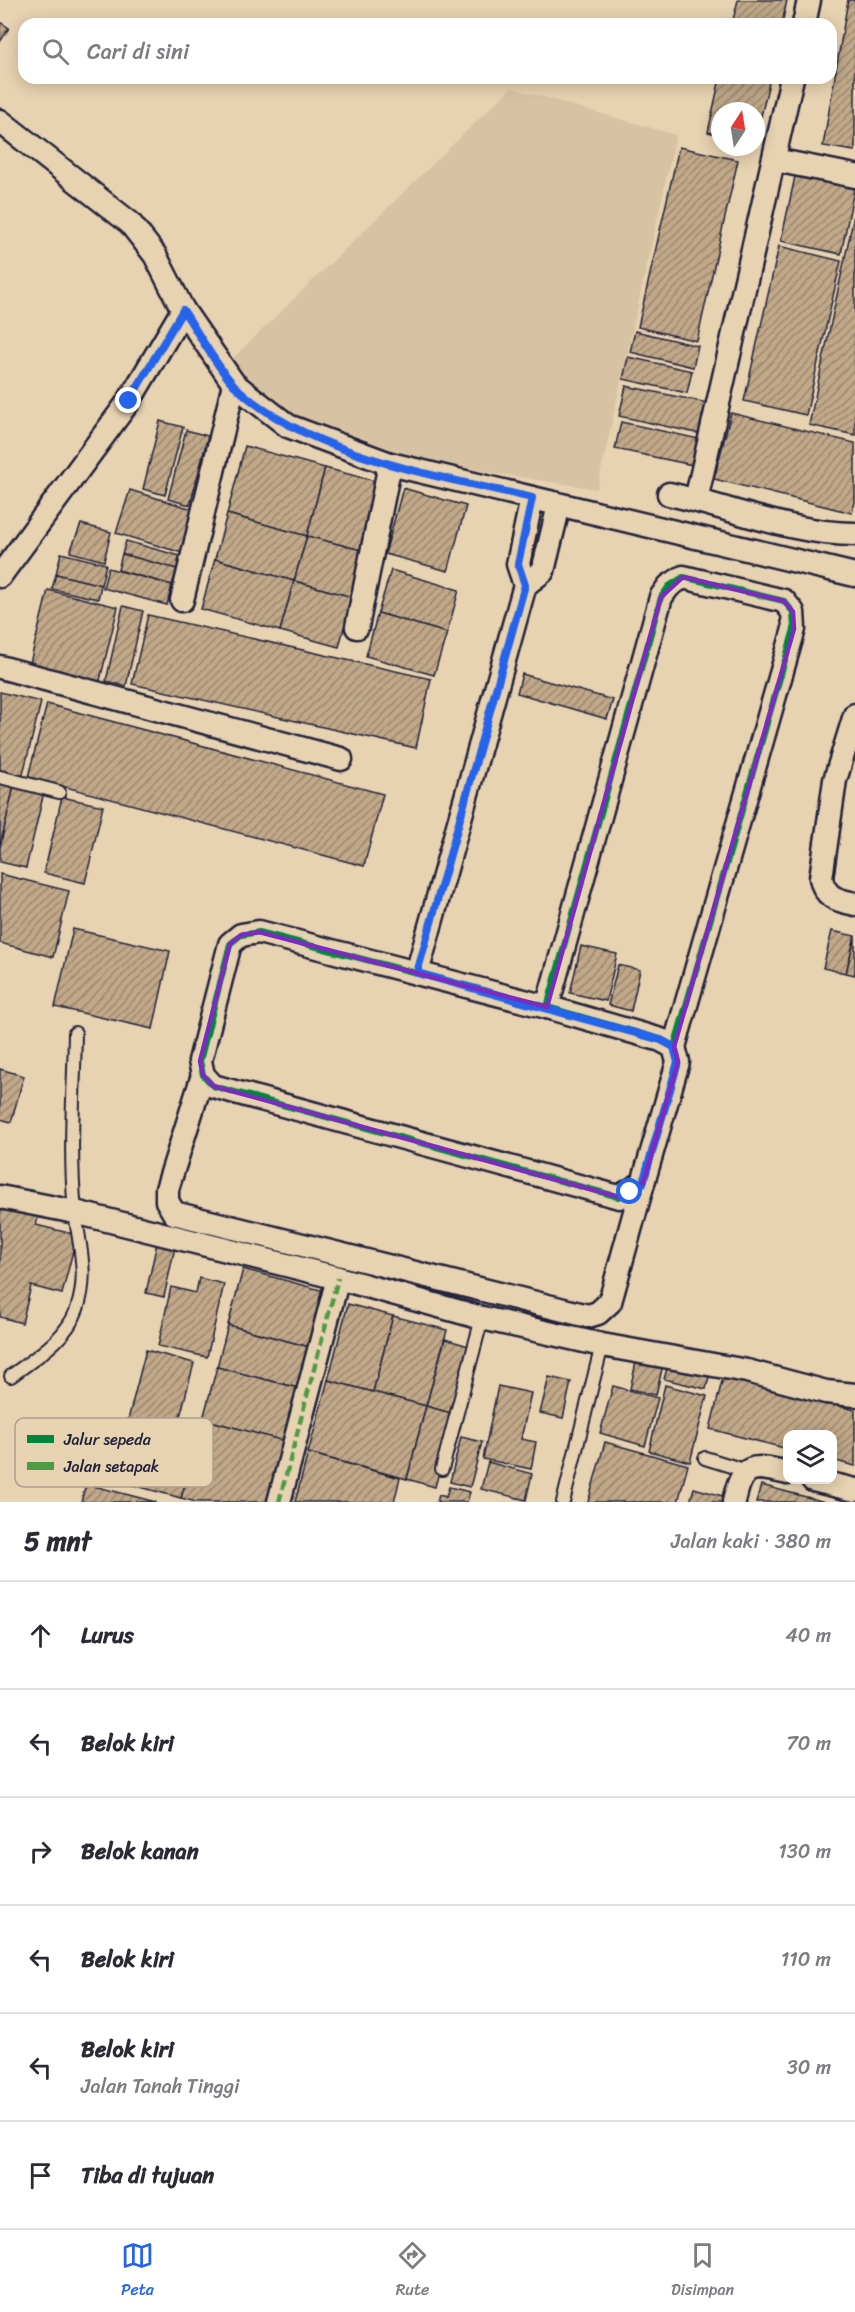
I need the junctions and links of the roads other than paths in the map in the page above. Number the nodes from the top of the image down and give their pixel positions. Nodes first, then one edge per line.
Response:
1 (809, 0) edge
2 (805, 18) edge
3 (791, 84) edge
4 (0, 121) edge
5 (775, 160) junction
6 (855, 176) edge
7 (183, 310) junction
8 (234, 384) junction
9 (390, 465) junction
10 (669, 494) dead end
11 (532, 498) junction
12 (696, 500) junction
13 (559, 505) junction
14 (855, 534) edge
15 (855, 575) edge
16 (0, 576) edge
17 (525, 585) junction
18 (182, 600) dead end
19 (357, 627) dead end
20 (0, 667) edge
21 (855, 715) edge
22 (341, 759) dead end
23 (0, 777) edge
24 (845, 782) edge
25 (59, 792) dead end
26 (855, 904) edge
27 (417, 973) junction
28 (547, 1007) junction
29 (75, 1033) dead end
30 (674, 1047) junction
31 (203, 1075) junction
32 (643, 1183) junction
33 (0, 1197) edge
34 (75, 1212) junction
35 (338, 1278) junction
36 (482, 1318) junction
37 (602, 1345) junction
38 (11, 1376) dead end
39 (855, 1395) edge
40 (705, 1458) dead end
41 (442, 1469) dead end
42 (747, 1471) junction
43 (783, 1472) edge
44 (832, 1484) edge
45 (855, 1490) edge
46 (279, 1502) edge
47 (563, 1502) edge
48 (734, 1502) edge

1 - 2 street
3 - 5 street
4 - 7 street
5 - 6 street
5 - 12 street
7 - 8 street
7 - 16 street
8 - 9 street
8 - 18 street
9 - 11 street
9 - 19 street
10 - 12 street
11 - 13 street
11 - 17 street
12 - 14 street
13 - 15 street
13 - 17 street
17 - 27 street
20 - 22 street
21 - 24 street
23 - 25 lane
24 - 26 street
27 - 28 street
27 - 31 street
28 - 30 street
28 - 30 street
29 - 34 lane
30 - 32 street
31 - 32 street
31 - 32 street
33 - 34 street
34 - 35 street
34 - 38 lane
35 - 36 street
35 - 46 street
36 - 37 street
36 - 41 lane
37 - 39 street
37 - 47 lane
40 - 42 lane
42 - 43 street
42 - 48 street
44 - 45 street

